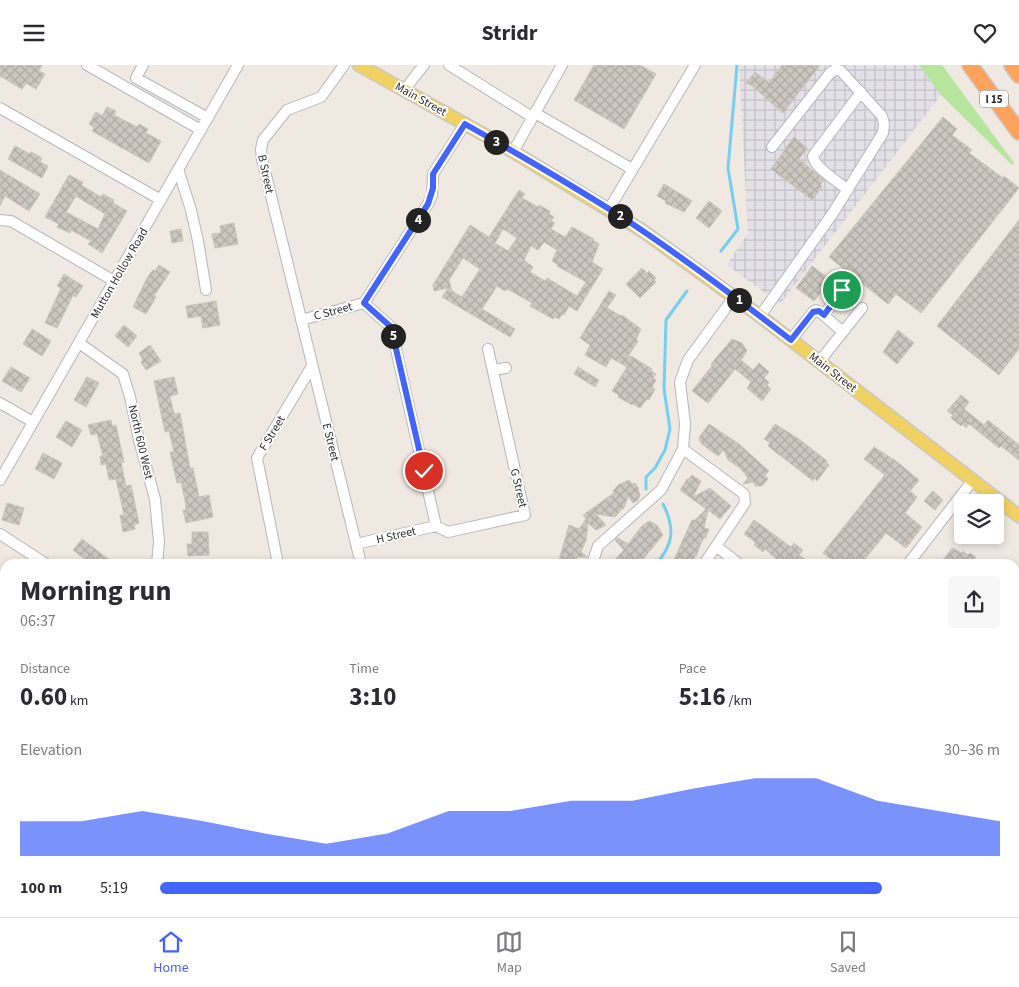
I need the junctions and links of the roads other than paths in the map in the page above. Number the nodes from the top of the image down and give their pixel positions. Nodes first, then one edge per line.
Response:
1 (86, 65) edge
2 (143, 65) edge
3 (238, 65) edge
4 (344, 65) edge
5 (359, 65) edge
6 (424, 65) edge
7 (449, 65) edge
8 (562, 65) edge
9 (695, 65) edge
10 (970, 65) edge
11 (1012, 65) edge
12 (1019, 75) edge
13 (404, 90) junction
14 (861, 92) junction
15 (0, 108) edge
16 (534, 115) junction
17 (208, 118) junction
18 (465, 124) junction
19 (201, 130) junction
20 (1019, 132) edge
21 (772, 147) dead end
22 (513, 152) junction
23 (178, 169) junction
24 (632, 169) junction
25 (848, 190) junction
26 (161, 200) junction
27 (609, 209) junction
28 (0, 220) edge
29 (114, 281) junction
30 (842, 290) dead end
31 (206, 291) dead end
32 (734, 297) junction
33 (364, 303) junction
34 (862, 308) dead end
35 (824, 315) junction
36 (760, 316) junction
37 (301, 320) junction
38 (843, 332) junction
39 (791, 340) junction
40 (79, 343) junction
41 (488, 349) dead end
42 (819, 362) junction
43 (312, 366) junction
44 (506, 368) dead end
45 (492, 370) junction
46 (0, 403) edge
47 (33, 423) junction
48 (683, 449) junction
49 (0, 480) edge
50 (973, 480) junction
51 (1019, 516) edge
52 (436, 526) junction
53 (0, 534) edge
54 (356, 544) junction
55 (716, 546) junction
56 (38, 559) edge
57 (157, 559) edge
58 (277, 559) edge
59 (360, 559) edge
60 (594, 559) edge
61 (707, 559) edge
62 (733, 559) edge
63 (912, 559) edge

1 - 19 street
2 - 17 street
3 - 17 street, Mutton Hollow Road
4 - 37 street, B Street
5 - 13 main road, Main Street
6 - 13 street
7 - 16 street
8 - 16 street
9 - 24 street
10 - 20 highway, I 15
11 - 12 highway
13 - 18 main road, Main Street
14 - 21 street
14 - 25 street
14 - 25 street
15 - 26 street
16 - 22 street
16 - 24 street
17 - 19 street, Mutton Hollow Road
18 - 22 main road, Main Street
18 - 33 street
19 - 23 street, Mutton Hollow Road
22 - 27 main road, Main Street
23 - 26 street, Mutton Hollow Road
23 - 31 street
24 - 27 street
25 - 36 street
26 - 29 street, Mutton Hollow Road
27 - 32 main road, Main Street
28 - 29 street
29 - 40 street, Mutton Hollow Road
30 - 35 street
32 - 36 main road, Main Street
32 - 48 street
33 - 37 street, C Street
33 - 52 street
34 - 38 street
35 - 38 street
35 - 39 street
36 - 39 main road, Main Street
37 - 43 street, E Street
38 - 42 street
39 - 42 main road, Main Street
40 - 47 street, Mutton Hollow Road
40 - 57 street, North 600 West
41 - 45 street, G Street
42 - 50 main road, Main Street
43 - 54 street, E Street
43 - 58 street, F Street
44 - 45 street
45 - 52 street, G Street
46 - 47 street
47 - 49 street, Mutton Hollow Road
48 - 55 street
48 - 60 street
50 - 51 main road, Main Street
50 - 63 street
52 - 54 street, H Street
53 - 56 street
54 - 59 street, E Street
55 - 61 street
55 - 62 street

